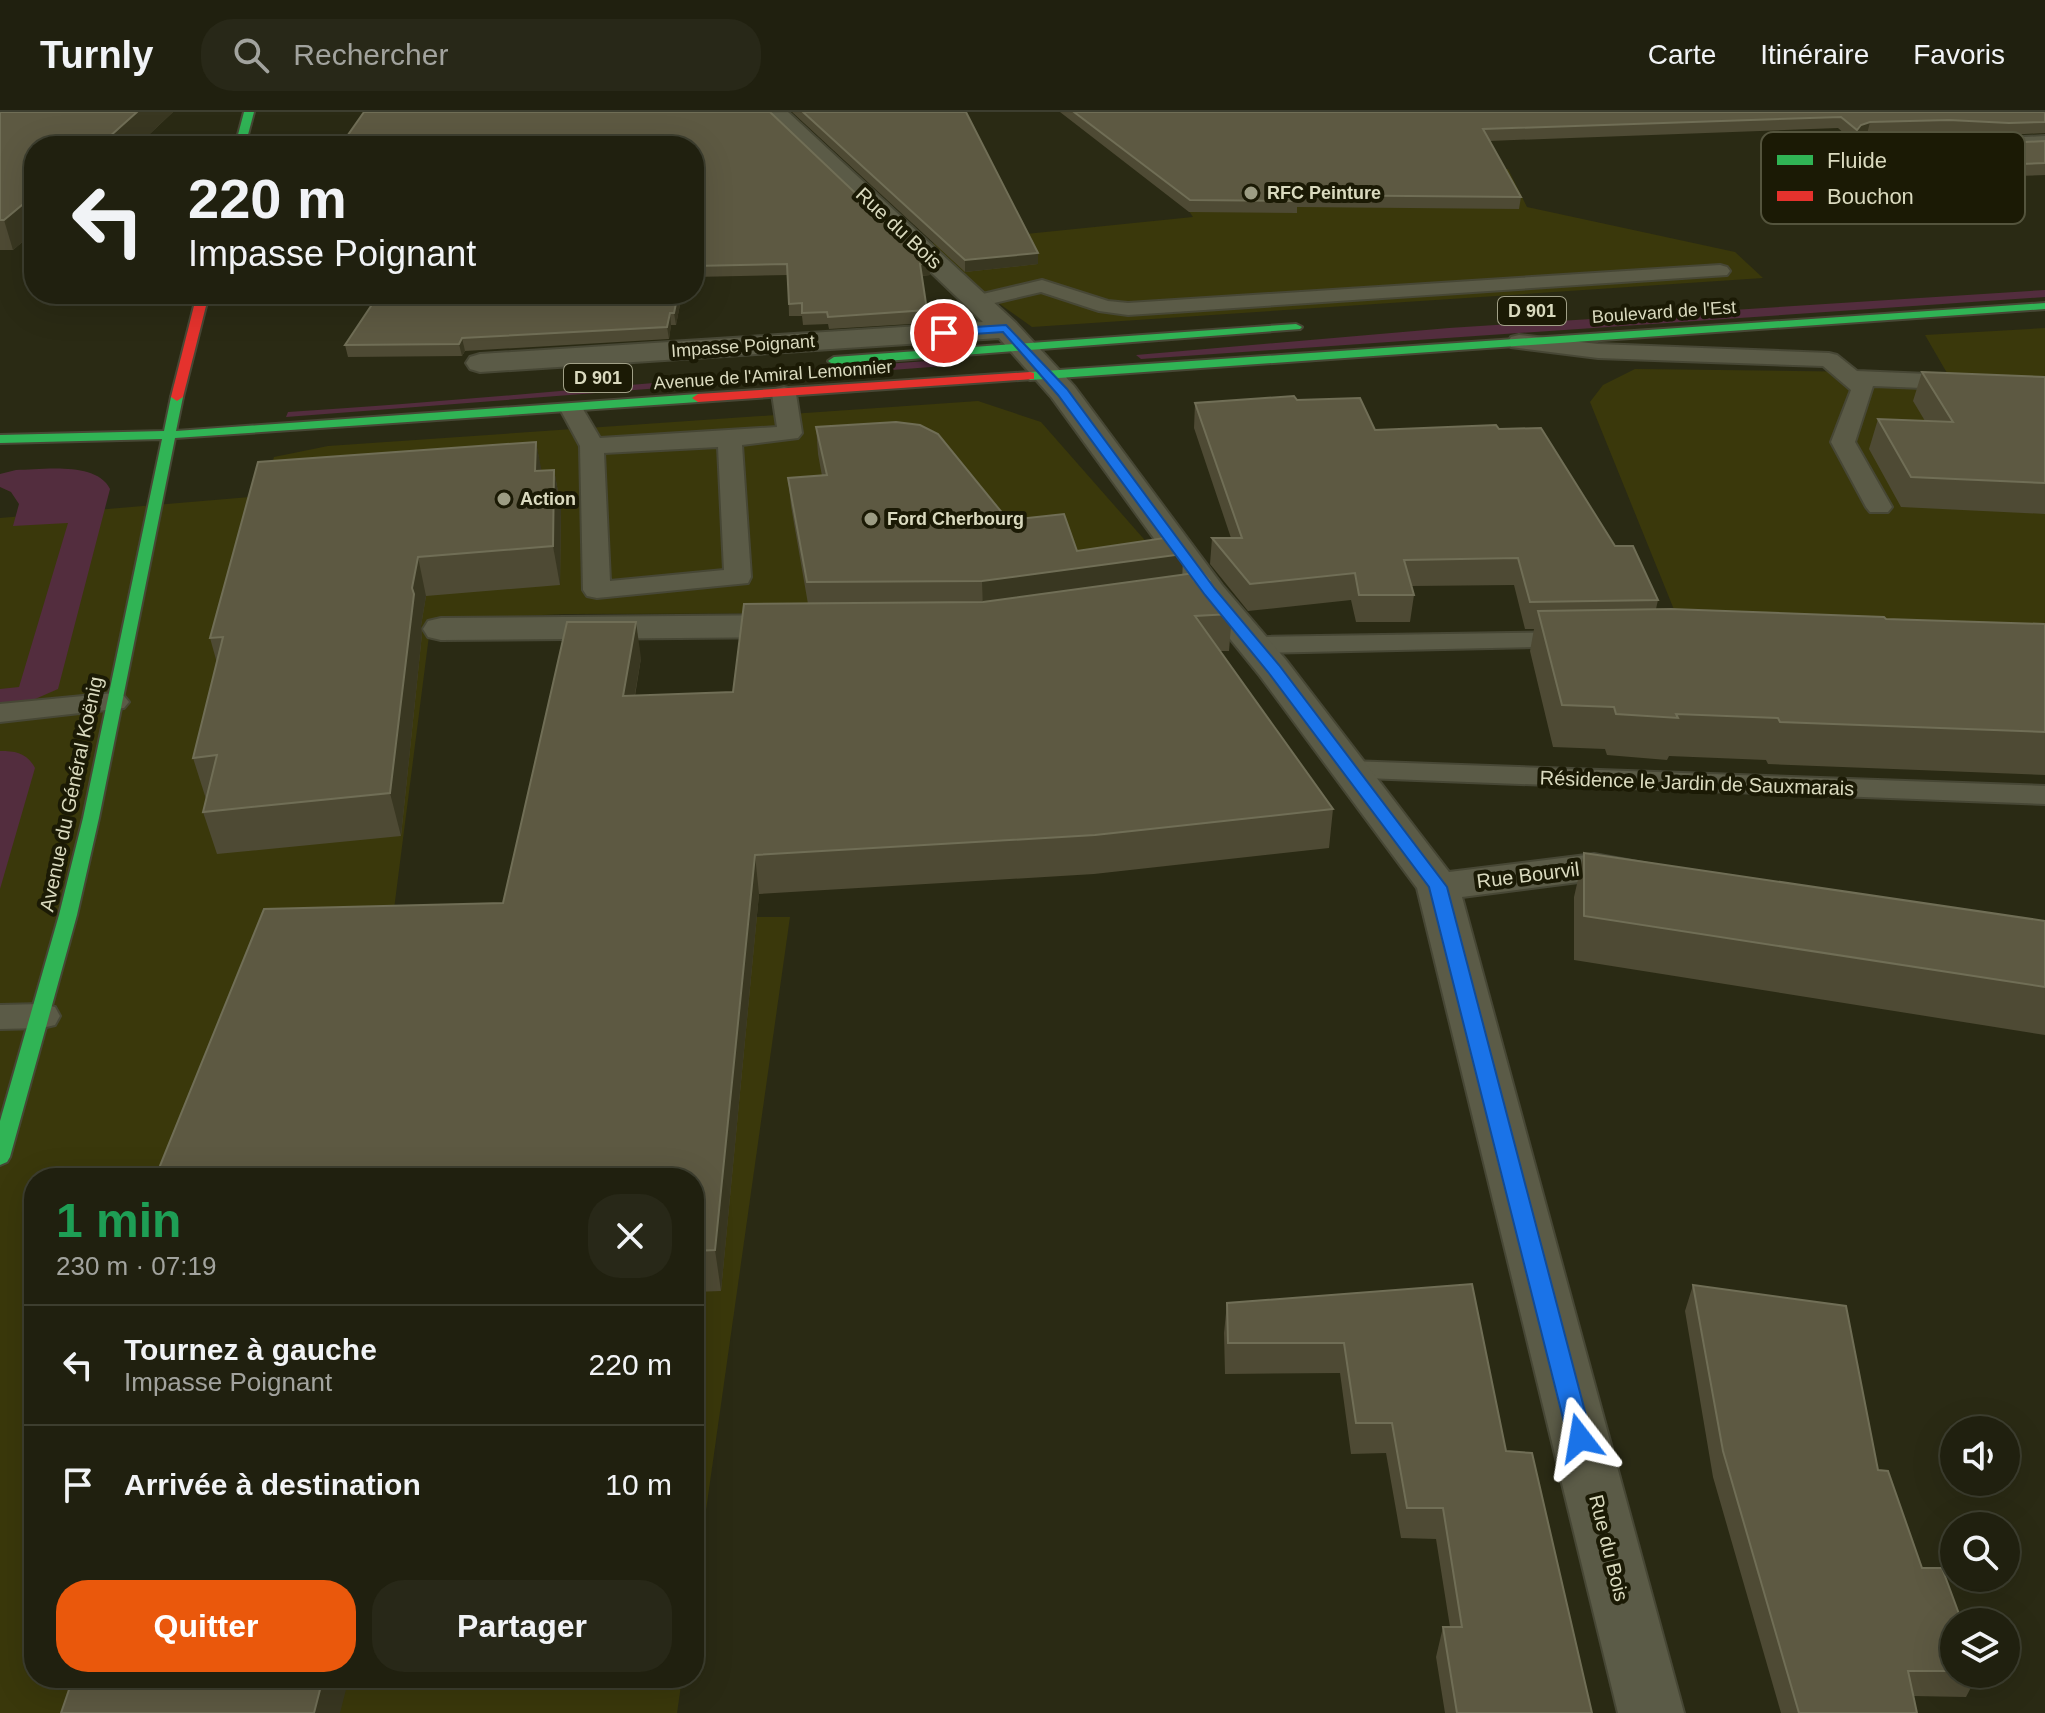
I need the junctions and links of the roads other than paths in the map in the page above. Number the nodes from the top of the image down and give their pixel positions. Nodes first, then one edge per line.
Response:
1 (249, 112) edge
2 (775, 112) edge
3 (243, 136) edge
4 (2045, 143) edge
5 (2025, 144) edge
6 (1720, 271) dead end
7 (977, 301) junction
8 (200, 304) edge
9 (2045, 306) edge
10 (1835, 320) junction
11 (1307, 327) dead end
12 (1518, 342) junction
13 (1024, 351) junction
14 (1829, 360) junction
15 (820, 362) dead end
16 (480, 363) dead end
17 (1853, 378) junction
18 (2045, 386) edge
19 (784, 394) junction
20 (424, 398) dead end
21 (577, 398) junction
22 (174, 407) junction
23 (262, 409) dead end
24 (0, 427) edge
25 (167, 435) junction
26 (0, 439) edge
27 (730, 439) junction
28 (592, 446) junction
29 (1879, 507) dead end
30 (839, 626) edge
31 (441, 629) dead end
32 (1600, 639) edge
33 (1254, 645) junction
34 (114, 702) junction
35 (0, 713) edge
36 (1350, 770) junction
37 (2045, 795) edge
38 (1672, 879) edge
39 (1438, 887) junction
40 (42, 1016) junction
41 (0, 1017) edge
42 (0, 1157) edge
43 (1651, 1713) edge

1 - 3 main road
2 - 7 street, Rue du Bois
4 - 5 street
6 - 7 lane
7 - 13 street, Rue du Bois
8 - 22 main road, Avenue du Général Koënig
9 - 10 main road, Boulevard de l'Est / D 901
10 - 12 main road, Boulevard de l'Est / D 901
10 - 14 lane
11 - 13 main road, D 901
12 - 13 main road, Boulevard de l'Est / D 901
12 - 14 lane
13 - 15 main road, Avenue de l'Amiral Lemonnier / D 901
13 - 16 street, Impasse Poignant
13 - 19 main road, Avenue de l'Amiral Lemonnier / D 901
13 - 33 street, Rue du Bois
14 - 17 lane
17 - 18 lane
17 - 29 lane
19 - 21 main road, Avenue de l'Amiral Lemonnier / D 901
19 - 27 lane
20 - 21 main road, Avenue de l'Amiral Lemonnier / D 901
21 - 25 main road, Avenue de l'Amiral Lemonnier / D 901
21 - 28 lane
22 - 24 main road
22 - 25 main road, Avenue du Général Koënig
23 - 25 main road, Avenue de l'Amiral Lemonnier / D 901
25 - 26 main road, Avenue de l'Amiral Lemonnier / D 901
25 - 34 main road, Avenue du Général Koënig
27 - 28 lane
27 - 28 lane
30 - 31 street
32 - 33 lane
33 - 36 street, Rue du Bois
34 - 35 lane
34 - 40 main road, Avenue du Général Koënig
36 - 37 lane, Résidence le Jardin de Sauxmarais
36 - 39 street, Rue du Bois
38 - 39 street, Rue Bourvil
39 - 43 street, Rue du Bois
40 - 41 lane
40 - 42 main road, Avenue du Général Koënig

